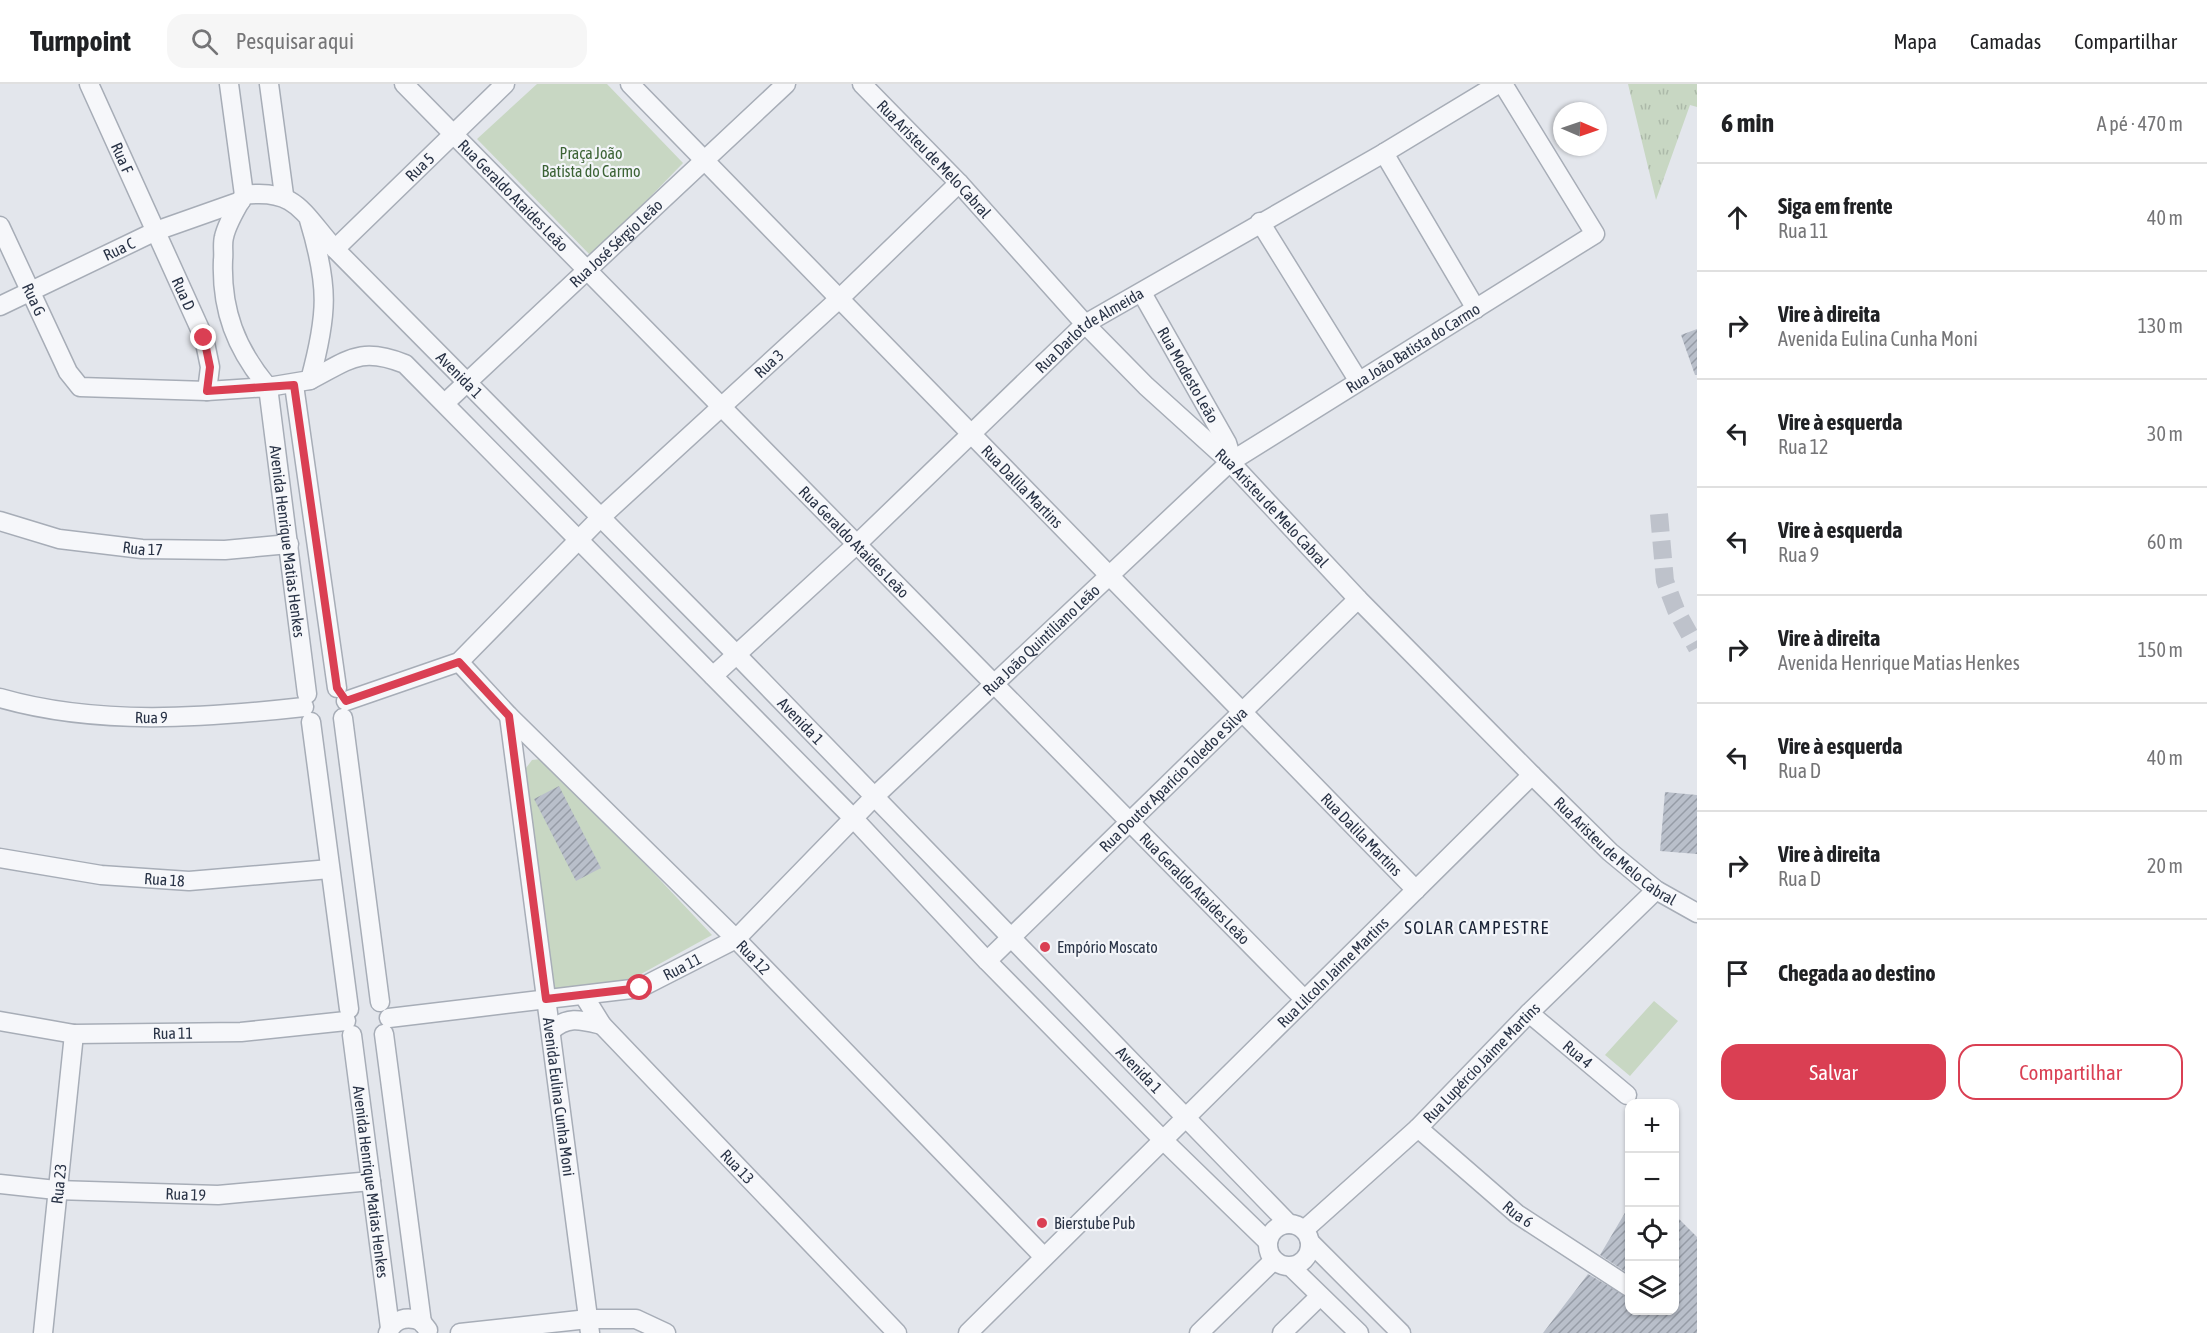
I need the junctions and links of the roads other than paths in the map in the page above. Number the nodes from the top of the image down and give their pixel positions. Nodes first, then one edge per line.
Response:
1 (88, 84) edge
2 (229, 84) edge
3 (268, 84) edge
4 (404, 84) edge
5 (505, 84) edge
6 (630, 84) edge
7 (786, 84) edge
8 (862, 84) edge
9 (1498, 84) edge
10 (1503, 84) edge
11 (453, 133) junction
12 (1384, 153) junction
13 (705, 162) junction
14 (959, 183) junction
15 (284, 195) junction
16 (242, 198) junction
17 (309, 220) junction
18 (1260, 222) junction
19 (0, 226) edge
20 (156, 231) junction
21 (335, 249) junction
22 (588, 271) junction
23 (31, 293) junction
24 (1142, 293) junction
25 (839, 299) junction
26 (0, 306) edge
27 (1476, 309) junction
28 (1085, 324) junction
29 (1358, 380) junction
30 (302, 382) junction
31 (467, 383) junction
32 (268, 387) junction
33 (207, 391) junction
34 (445, 403) junction
35 (721, 405) junction
36 (971, 434) junction
37 (1231, 461) junction
38 (600, 518) junction
39 (0, 521) edge
40 (580, 541) junction
41 (289, 544) junction
42 (857, 544) junction
43 (1109, 576) junction
44 (1358, 599) junction
45 (736, 654) junction
46 (459, 662) junction
47 (713, 676) junction
48 (994, 684) junction
49 (0, 698) edge
50 (342, 702) junction
51 (307, 708) junction
52 (1242, 711) junction
53 (509, 716) junction
54 (1532, 775) junction
55 (875, 796) junction
56 (854, 819) junction
57 (1129, 820) junction
58 (0, 858) edge
59 (330, 869) junction
60 (1416, 890) junction
61 (1656, 890) junction
62 (1697, 913) edge
63 (1010, 936) junction
64 (736, 939) junction
65 (987, 961) junction
66 (584, 996) junction
67 (546, 999) junction
68 (1305, 1000) junction
69 (1529, 1013) junction
70 (384, 1018) junction
71 (0, 1021) edge
72 (349, 1022) junction
73 (602, 1026) junction
74 (551, 1031) junction
75 (74, 1034) junction
76 (1627, 1095) dead end
77 (1185, 1116) junction
78 (1418, 1128) junction
79 (1162, 1139) junction
80 (371, 1181) junction
81 (0, 1184) edge
82 (56, 1190) junction
83 (1301, 1232) junction
84 (1267, 1241) junction
85 (1044, 1257) junction
86 (1282, 1263) junction
87 (1625, 1284) edge
88 (1320, 1296) junction
89 (589, 1326) edge
90 (425, 1328) edge
91 (1212, 1329) edge
92 (389, 1330) edge
93 (43, 1333) edge
94 (460, 1333) edge
95 (666, 1333) edge
96 (897, 1333) edge
97 (968, 1333) edge
98 (1282, 1333) edge
99 (1359, 1333) edge
100 (1401, 1333) edge

1 - 20 street, Rua F
2 - 16 street
3 - 15 street
4 - 11 street, Rua Geraldo Ataides Leão
5 - 11 street, Rua 5
6 - 13 street, Rua Dalila Martins
7 - 13 street, Rua José Sérgio Leão
8 - 14 street, Rua Aristeu de Melo Cabral
9 - 12 street, Rua Darlot de Almeida
10 - 27 street, Rua João Batista do Carmo
11 - 21 street, Rua 5
11 - 22 street, Rua Geraldo Ataides Leão
12 - 18 street, Rua Darlot de Almeida
12 - 27 street
13 - 22 street, Rua José Sérgio Leão
13 - 25 street, Rua Dalila Martins
14 - 25 street, Rua 3
14 - 28 street, Rua Aristeu de Melo Cabral
15 - 16 street, Rua C
15 - 17 street, Avenida 1
16 - 20 street, Rua C
16 - 32 street
17 - 21 street, Avenida 1
17 - 30 street
18 - 24 street, Rua Darlot de Almeida
18 - 29 street
19 - 23 street, Rua G
20 - 23 street, Rua C
20 - 33 street, Rua D
21 - 31 street, Avenida 1
22 - 31 street, Rua José Sérgio Leão
22 - 35 street, Rua Geraldo Ataides Leão
23 - 26 street, Rua C
23 - 33 street, Rua G
24 - 28 street, Rua Darlot de Almeida
24 - 37 street, Rua Modesto Leão
25 - 35 street, Rua 3
25 - 36 street, Rua Dalila Martins
27 - 29 street, Rua João Batista do Carmo
28 - 36 street, Rua Darlot de Almeida
28 - 37 street, Rua Aristeu de Melo Cabral
29 - 37 street, Rua João Batista do Carmo
30 - 32 street
30 - 34 street, Avenida 1
30 - 50 street, Avenida Henrique Matias Henkes
31 - 34 street, Rua José Sérgio Leão
31 - 38 street, Avenida 1
32 - 33 street
32 - 41 street, Avenida Henrique Matias Henkes
34 - 40 street, Avenida 1
35 - 38 street, Rua 3
35 - 42 street, Rua Geraldo Ataides Leão
36 - 42 street, Rua Darlot de Almeida
36 - 43 street, Rua Dalila Martins
37 - 43 street, Rua João Quintiliano Leão
37 - 44 street, Rua Aristeu de Melo Cabral
38 - 40 street, Rua 3
38 - 45 street, Avenida 1
39 - 41 street, Rua 17
40 - 46 street
40 - 47 street, Avenida 1
41 - 51 street, Avenida Henrique Matias Henkes
42 - 45 street, Rua Darlot de Almeida
42 - 48 street, Rua Geraldo Ataides Leão
43 - 48 street, Rua João Quintiliano Leão
43 - 52 street, Rua Dalila Martins
44 - 52 street, Rua Doutor Aparício Toledo e Silva
44 - 54 street, Rua Aristeu de Melo Cabral
45 - 47 street, Rua Darlot de Almeida
45 - 55 street, Avenida 1
46 - 50 street
46 - 53 street, Rua 12
47 - 56 street, Avenida 1
48 - 55 street, Rua João Quintiliano Leão
48 - 57 street, Rua Geraldo Ataides Leão
49 - 51 street, Rua 9
50 - 51 street
50 - 51 street
50 - 70 street, Avenida Henrique Matias Henkes
51 - 59 street, Avenida Henrique Matias Henkes
52 - 57 street, Rua Doutor Aparício Toledo e Silva
52 - 60 street, Rua Dalila Martins
53 - 64 street, Rua 12
53 - 67 street, Avenida Eulina Cunha Moni
54 - 60 street, Rua Lilcoln Jaime Martins
54 - 61 street, Rua Aristeu de Melo Cabral
55 - 56 street, Rua João Quintiliano Leão
55 - 63 street, Avenida 1
56 - 64 street, Rua 11
56 - 65 street, Avenida 1
57 - 63 street, Rua Doutor Aparício Toledo e Silva
57 - 68 street, Rua Geraldo Ataides Leão
58 - 59 street, Rua 18
59 - 72 street, Avenida Henrique Matias Henkes
60 - 68 street, Rua Lilcoln Jaime Martins
61 - 62 street, Rua Aristeu de Melo Cabral
61 - 69 street, Rua Lupércio Jaime Martins
63 - 65 street, Rua Doutor Aparício Toledo e Silva
63 - 77 street, Avenida 1
64 - 66 street, Rua 11
64 - 85 street, Rua 12
65 - 79 street, Avenida 1
66 - 67 street, Rua 11
66 - 73 street, Rua 13
67 - 70 street, Rua 11
67 - 74 street, Avenida Eulina Cunha Moni
68 - 77 street, Rua Lilcoln Jaime Martins
69 - 76 street, Rua 4
69 - 78 street, Rua Lupércio Jaime Martins
70 - 72 street
70 - 72 street
70 - 90 street, Avenida Henrique Matias Henkes
71 - 75 street, Rua 11
72 - 75 street, Rua 11
72 - 80 street, Avenida Henrique Matias Henkes
73 - 74 street
73 - 96 street, Rua 13
74 - 89 street, Avenida Eulina Cunha Moni
75 - 82 street, Rua 23
77 - 79 street, Rua Lilcoln Jaime Martins
77 - 83 street, Avenida 1
78 - 83 street, Rua Lupércio Jaime Martins
78 - 87 street, Rua 6
79 - 84 street, Avenida 1
79 - 85 street
80 - 82 street, Rua 19
80 - 92 street, Avenida Henrique Matias Henkes
81 - 82 street, Rua 19
82 - 93 street, Rua 23
83 - 84 street
83 - 86 street
83 - 100 street, Avenida 1
84 - 86 street
85 - 97 street
86 - 88 street
86 - 91 street
88 - 98 street
88 - 99 street
89 - 94 street
89 - 95 street
90 - 92 street

